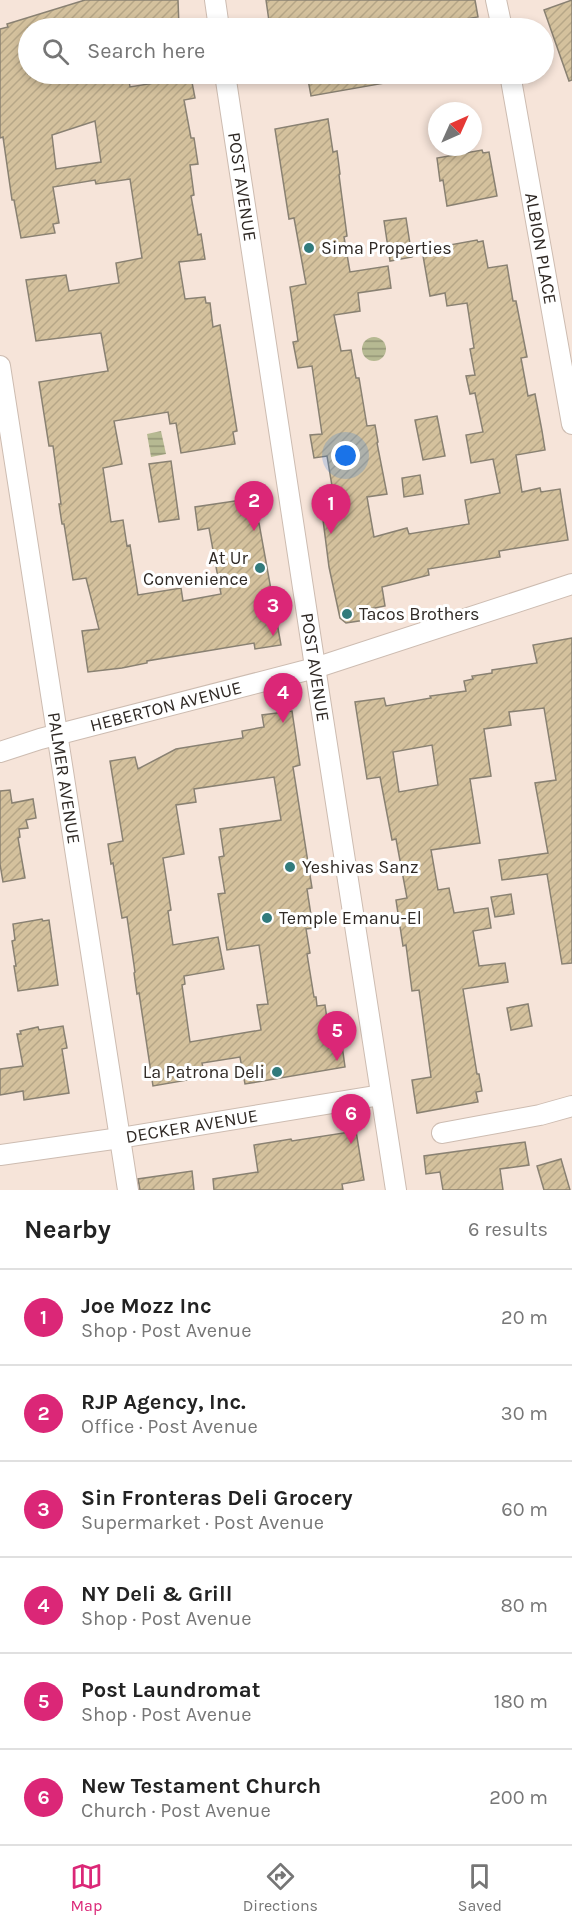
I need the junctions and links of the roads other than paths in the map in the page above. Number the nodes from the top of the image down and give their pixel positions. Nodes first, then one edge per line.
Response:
1 (214, 0) edge
2 (496, 0) edge
3 (217, 18) edge
4 (500, 18) edge
5 (227, 84) edge
6 (512, 84) edge
7 (0, 366) edge
8 (572, 424) edge
9 (572, 584) edge
10 (315, 668) junction
11 (57, 736) junction
12 (0, 752) edge
13 (381, 1095) junction
14 (572, 1106) edge
15 (442, 1133) dead end
16 (120, 1138) junction
17 (0, 1155) edge
18 (128, 1190) edge
19 (396, 1190) edge

1 - 3 street
2 - 4 street
5 - 10 street, POST AVENUE
6 - 8 street, ALBION PLACE
7 - 11 street, PALMER AVENUE
9 - 10 street, HEBERTON AVENUE
10 - 11 street, HEBERTON AVENUE
10 - 13 street, POST AVENUE
11 - 12 street, HEBERTON AVENUE
11 - 16 street, PALMER AVENUE
13 - 16 street, DECKER AVENUE
13 - 19 street, POST AVENUE
14 - 15 street
16 - 17 street, DECKER AVENUE
16 - 18 street, PALMER AVENUE

